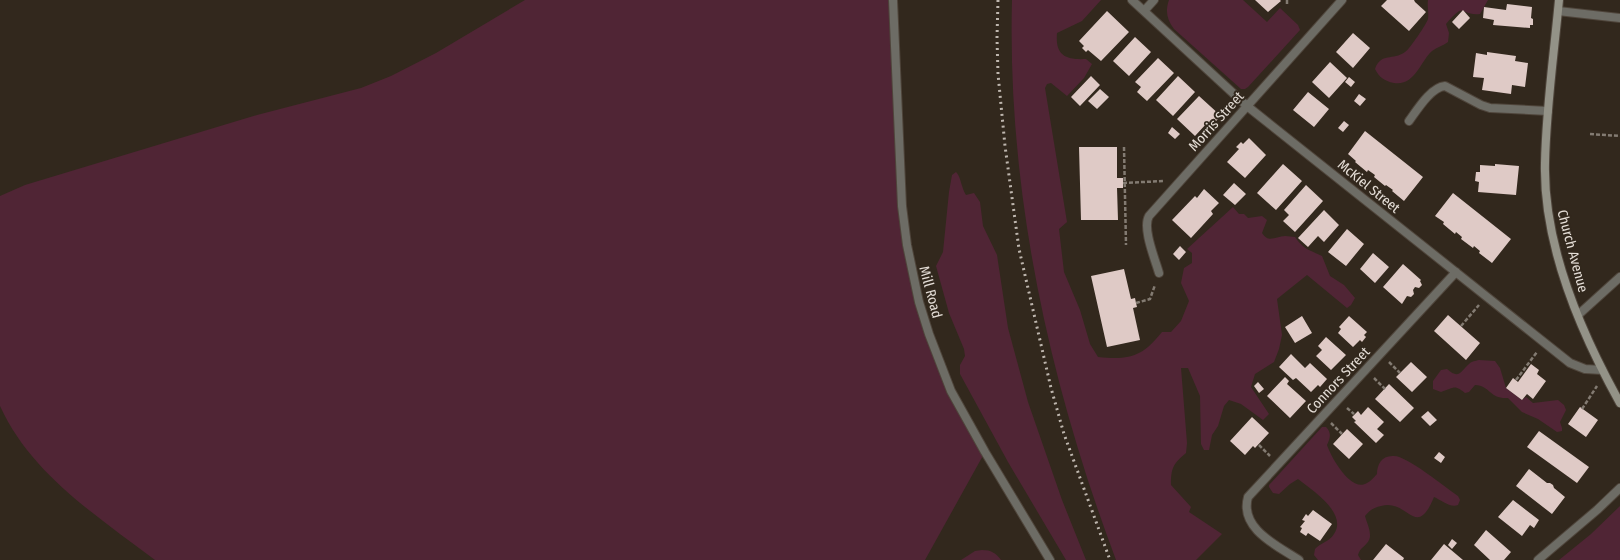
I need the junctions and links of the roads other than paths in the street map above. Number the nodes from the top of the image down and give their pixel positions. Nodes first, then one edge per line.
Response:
1 (893, 0) edge
2 (1132, 0) edge
3 (1154, 0) edge
4 (1342, 0) edge
5 (1559, 0) edge
6 (1144, 11) junction
7 (1558, 11) junction
8 (1620, 18) edge
9 (1248, 106) junction
10 (1548, 111) junction
11 (1409, 121) dead end
12 (1456, 272) junction
13 (1159, 273) road end
14 (1620, 277) edge
15 (1578, 315) junction
16 (1604, 372) junction
17 (1620, 403) edge
18 (1620, 488) edge
19 (1050, 560) edge
20 (1299, 560) edge
21 (1538, 560) edge

1 - 19 street, Mill Road
2 - 6 street, McKiel Street
3 - 6 street
4 - 9 street, Morris Street
5 - 7 main road, Church Avenue
6 - 9 street, McKiel Street
7 - 8 street
7 - 10 main road, Church Avenue
9 - 12 street, McKiel Street
9 - 13 street, Morris Street
10 - 11 street
10 - 15 main road, Church Avenue
12 - 16 street, McKiel Street
12 - 20 street, Connors Street
14 - 15 street
15 - 16 main road, Church Avenue
16 - 17 main road, Church Avenue
18 - 21 street

